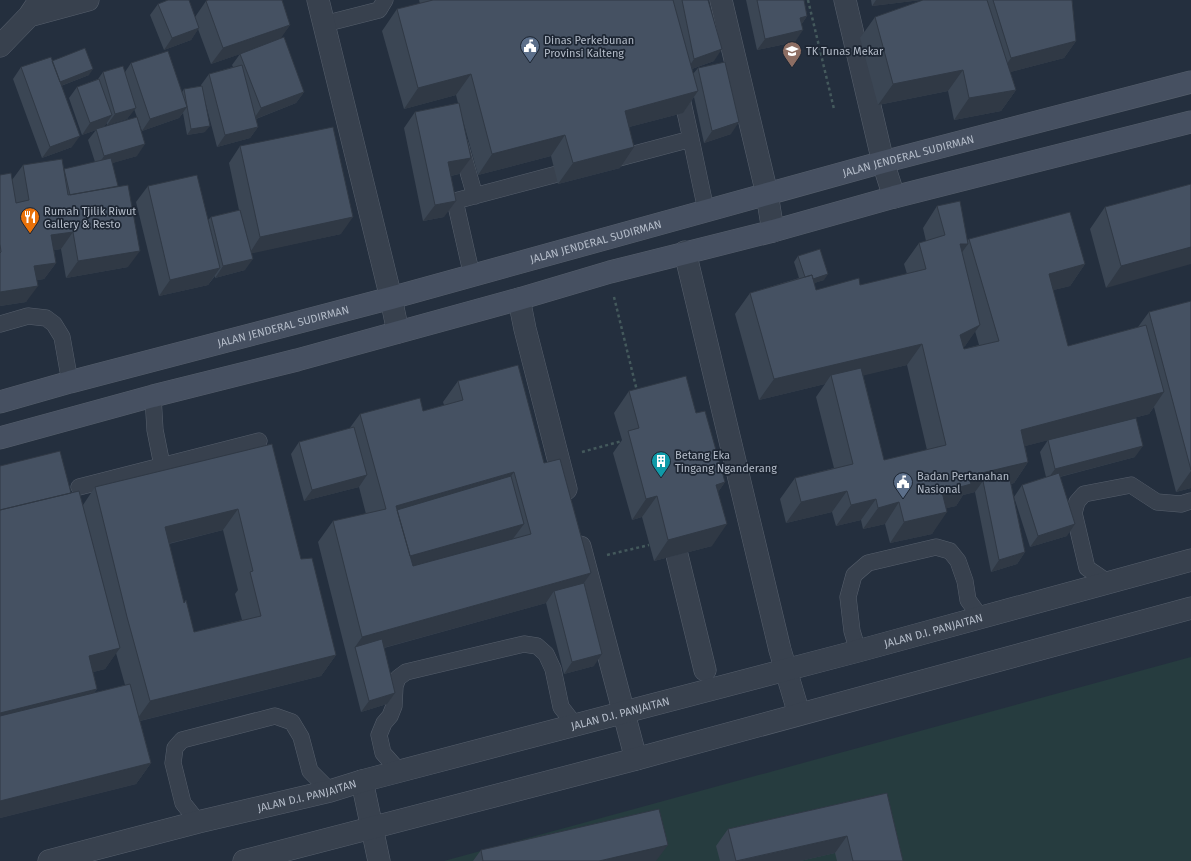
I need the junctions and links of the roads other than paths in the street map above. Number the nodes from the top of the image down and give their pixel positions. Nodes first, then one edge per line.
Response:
1 (88, 0) edge
2 (318, 0) edge
3 (385, 0) edge
4 (721, 0) edge
5 (845, 0) edge
6 (37, 4) edge
7 (324, 24) junction
8 (0, 46) edge
9 (677, 77) edge
10 (1191, 82) edge
11 (1191, 122) edge
12 (457, 131) edge
13 (691, 139) junction
14 (884, 162) junction
15 (766, 194) junction
16 (475, 196) junction
17 (894, 197) junction
18 (706, 210) junction
19 (773, 231) junction
20 (685, 252) junction
21 (472, 276) junction
22 (391, 298) junction
23 (519, 299) junction
24 (0, 324) edge
25 (289, 325) junction
26 (398, 332) junction
27 (296, 360) junction
28 (70, 382) junction
29 (39, 392) junction
30 (153, 396) junction
31 (0, 402) edge
32 (48, 425) junction
33 (0, 438) edge
34 (259, 441) dead end
35 (162, 465) junction
36 (79, 487) dead end
37 (1191, 501) edge
38 (571, 509) edge
39 (576, 531) edge
40 (677, 555) edge
41 (1191, 560) edge
42 (1109, 583) junction
43 (1191, 608) edge
44 (981, 618) junction
45 (858, 651) junction
46 (706, 670) dead end
47 (785, 670) junction
48 (624, 713) junction
49 (799, 714) junction
50 (575, 725) junction
51 (636, 759) junction
52 (400, 772) junction
53 (362, 782) junction
54 (330, 791) junction
55 (198, 822) junction
56 (372, 828) junction
57 (49, 861) edge
58 (244, 861) edge
59 (379, 861) edge

1 - 6 street
2 - 7 street
3 - 7 lane
4 - 15 street
5 - 14 street
6 - 8 street
7 - 22 street
9 - 13 lane
10 - 14 main road, JALAN JENDERAL SUDIRMAN
11 - 17 main road
12 - 16 lane
13 - 16 lane
13 - 18 lane
14 - 15 main road, JALAN JENDERAL SUDIRMAN
14 - 17 street
15 - 18 main road, JALAN JENDERAL SUDIRMAN
15 - 19 street
16 - 21 lane
17 - 19 main road
18 - 21 main road, JALAN JENDERAL SUDIRMAN
19 - 20 main road
20 - 23 main road
20 - 47 street
21 - 22 main road, JALAN JENDERAL SUDIRMAN
22 - 25 main road, JALAN JENDERAL SUDIRMAN
22 - 26 street
23 - 26 main road
23 - 38 street
24 - 28 lane
25 - 27 main road
25 - 28 main road, JALAN JENDERAL SUDIRMAN
26 - 27 main road
27 - 30 main road
28 - 29 main road, JALAN JENDERAL SUDIRMAN
29 - 31 main road, JALAN JENDERAL SUDIRMAN
29 - 32 main road
30 - 32 main road
30 - 35 lane
32 - 33 main road
34 - 35 lane
35 - 36 lane
37 - 42 lane
39 - 48 street
40 - 46 street
41 - 42 street, JALAN D.I. PANJAITAN
42 - 44 street, JALAN D.I. PANJAITAN
43 - 49 street
44 - 45 street, JALAN D.I. PANJAITAN
44 - 45 lane
45 - 47 street, JALAN D.I. PANJAITAN
47 - 48 street, JALAN D.I. PANJAITAN
47 - 49 street
48 - 50 street, JALAN D.I. PANJAITAN
48 - 51 street
49 - 51 street
50 - 52 street, JALAN D.I. PANJAITAN
50 - 52 lane
51 - 56 street
52 - 53 street, JALAN D.I. PANJAITAN
53 - 54 street, JALAN D.I. PANJAITAN
53 - 56 street
54 - 55 street, JALAN D.I. PANJAITAN
54 - 55 lane
55 - 57 street, JALAN D.I. PANJAITAN
56 - 58 street
56 - 59 street

